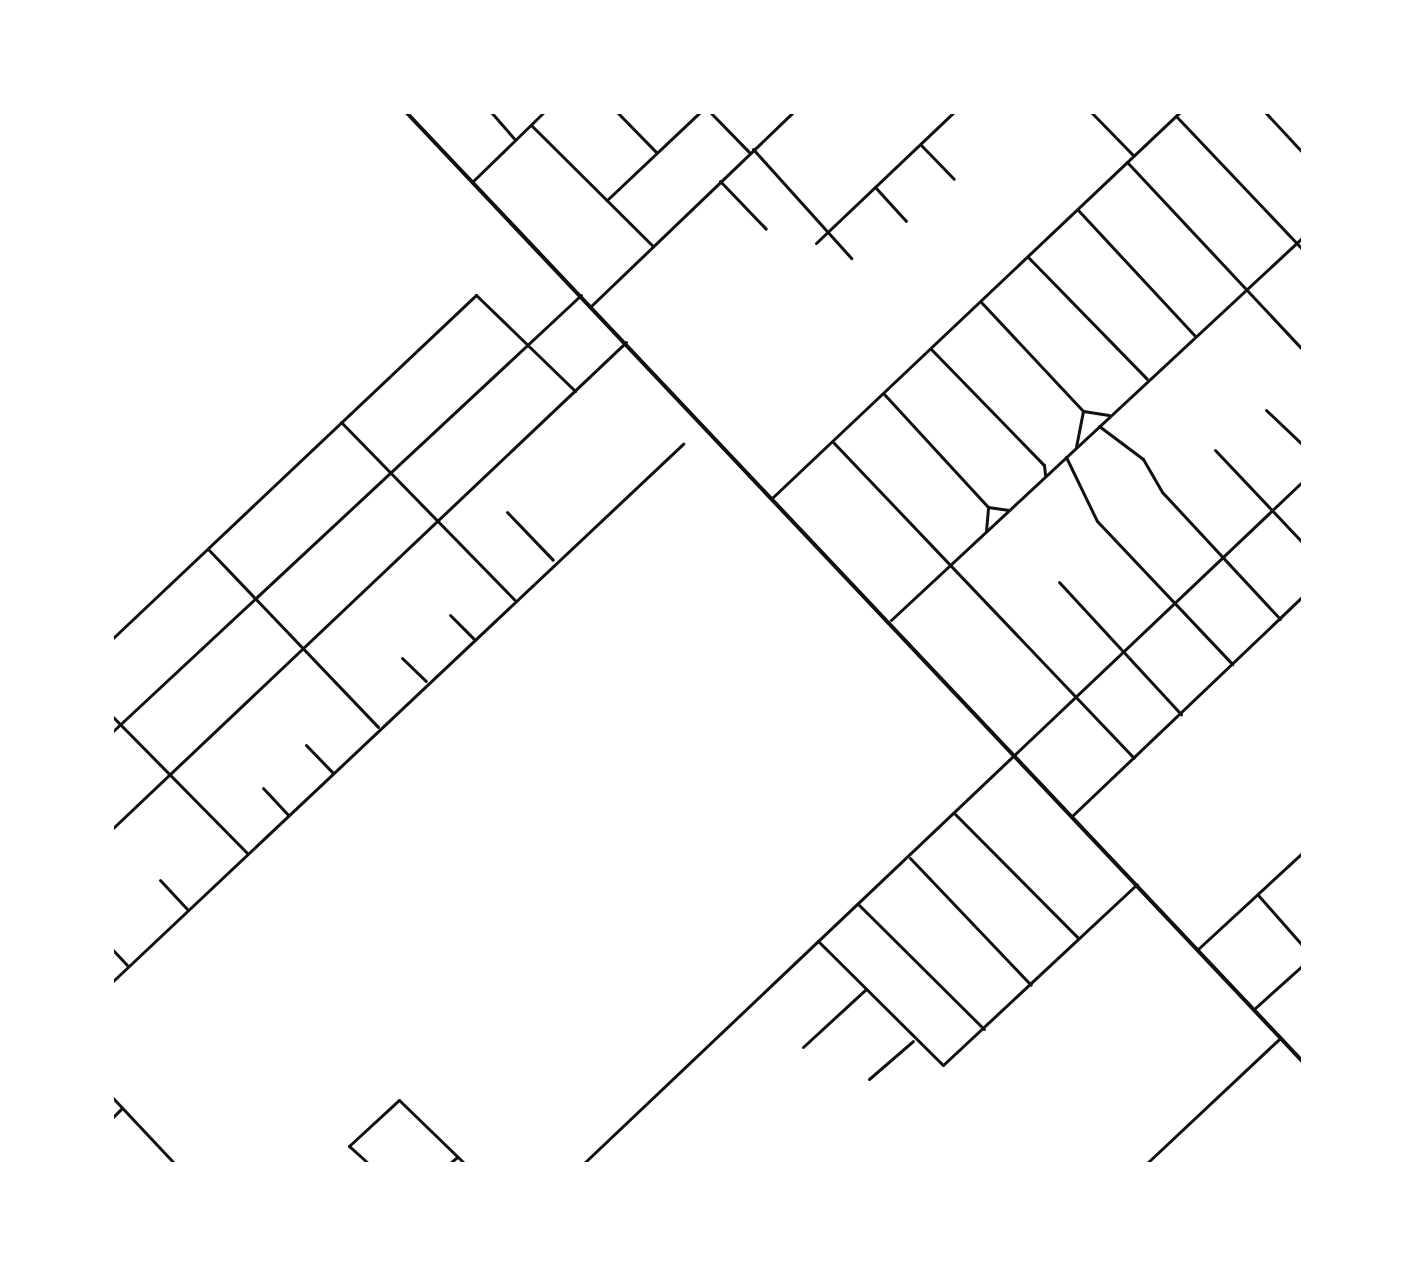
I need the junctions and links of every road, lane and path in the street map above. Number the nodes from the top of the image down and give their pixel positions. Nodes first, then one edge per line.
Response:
1 (491, 112) edge
2 (544, 112) edge
3 (617, 112) edge
4 (700, 112) edge
5 (710, 112) edge
6 (793, 112) edge
7 (954, 112) edge
8 (1091, 112) edge
9 (1167, 112) edge
10 (1265, 112) edge
11 (410, 113) edge
12 (1176, 115) edge
13 (531, 125) junction
14 (515, 140) junction
15 (921, 145) junction
16 (753, 149) junction
17 (656, 152) junction
18 (749, 153) junction
19 (1303, 153) edge
20 (1134, 156) junction
21 (1127, 162) junction
22 (954, 179) dead end
23 (720, 181) junction
24 (472, 182) junction
25 (875, 187) junction
26 (607, 200) junction
27 (1078, 210) junction
28 (906, 221) dead end
29 (766, 229) dead end
30 (831, 229) junction
31 (1303, 237) edge
32 (816, 243) dead end
33 (1297, 243) junction
34 (654, 247) junction
35 (1303, 250) edge
36 (1028, 257) junction
37 (851, 258) dead end
38 (1246, 291) junction
39 (581, 295) junction
40 (981, 302) junction
41 (591, 306) junction
42 (1195, 336) junction
43 (527, 341) junction
44 (626, 342) junction
45 (931, 349) junction
46 (1303, 350) edge
47 (1147, 379) junction
48 (575, 391) junction
49 (884, 394) junction
50 (1266, 410) dead end
51 (1083, 411) junction
52 (1111, 415) junction
53 (341, 422) junction
54 (1099, 426) junction
55 (833, 442) junction
56 (683, 444) dead end
57 (1303, 445) edge
58 (1074, 450) junction
59 (1215, 450) dead end
60 (1066, 457) junction
61 (1044, 465) junction
62 (1058, 466) junction
63 (390, 472) junction
64 (1044, 479) junction
65 (1303, 481) edge
66 (773, 497) junction
67 (988, 507) junction
68 (1009, 510) junction
69 (1271, 510) junction
70 (507, 512) dead end
71 (438, 521) junction
72 (986, 531) junction
73 (1303, 543) edge
74 (208, 549) junction
75 (1220, 557) junction
76 (553, 560) junction
77 (951, 566) junction
78 (1059, 582) dead end
79 (1303, 596) edge
80 (514, 599) junction
81 (255, 600) junction
82 (1172, 602) junction
83 (450, 615) dead end
84 (1280, 619) junction
85 (891, 620) junction
86 (473, 638) junction
87 (112, 639) edge
88 (302, 647) junction
89 (1123, 649) junction
90 (402, 658) dead end
91 (1232, 664) junction
92 (426, 681) junction
93 (1075, 697) junction
94 (1181, 714) junction
95 (112, 716) edge
96 (120, 725) junction
97 (378, 727) junction
98 (112, 732) edge
99 (306, 745) dead end
100 (1015, 753) junction
101 (1134, 758) junction
102 (332, 772) junction
103 (170, 774) junction
104 (263, 788) dead end
105 (955, 814) junction
106 (288, 815) junction
107 (1073, 815) junction
108 (112, 829) edge
109 (1303, 852) edge
110 (248, 853) junction
111 (910, 858) junction
112 (160, 880) dead end
113 (1137, 884) junction
114 (1258, 894) junction
115 (859, 905) junction
116 (188, 910) junction
117 (1078, 938) junction
118 (818, 941) junction
119 (1303, 946) edge
120 (112, 949) edge
121 (1198, 949) junction
122 (1303, 965) edge
123 (128, 966) junction
124 (112, 982) edge
125 (1031, 985) junction
126 (865, 990) junction
127 (1254, 1009) junction
128 (984, 1029) junction
129 (1280, 1038) junction
130 (913, 1041) junction
131 (803, 1047) dead end
132 (1303, 1062) edge
133 (869, 1079) dead end
134 (112, 1097) edge
135 (122, 1108) junction
136 (112, 1118) edge
137 (457, 1157) junction
138 (175, 1164) edge
139 (369, 1164) edge
140 (449, 1164) edge
141 (465, 1164) edge
142 (583, 1164) edge
143 (1146, 1164) edge

1 - 14 street
2 - 13 street
3 - 17 street
4 - 17 street
5 - 18 street
6 - 16 street
7 - 15 street
8 - 20 street
9 - 12 street
10 - 19 street
11 - 24 street
12 - 20 street
12 - 33 street
13 - 14 street
13 - 26 street
14 - 24 street
15 - 22 street
15 - 25 street
16 - 18 street
16 - 30 street
17 - 26 street
18 - 23 street
20 - 21 street
21 - 27 street
21 - 38 street
23 - 29 street
23 - 34 street
24 - 39 street
25 - 28 street
25 - 30 street
26 - 34 street
27 - 36 street
27 - 42 street
30 - 32 street
30 - 37 street
31 - 33 street
33 - 35 street
33 - 38 street
34 - 41 street
36 - 40 street
36 - 47 street
38 - 42 street
38 - 46 street
39 - 41 street
39 - 43 street
40 - 45 street
40 - 51 street
41 - 44 street
42 - 47 street
43 - 48 street
43 - 53 street
43 - 63 street
44 - 48 street
44 - 66 street
45 - 49 street
45 - 61 street
47 - 52 street
48 - 71 street
49 - 55 street
49 - 67 street
50 - 57 street
51 - 52 street
51 - 58 street
52 - 54 street
53 - 63 street
53 - 74 street
54 - 58 street
54 - 75 street
55 - 66 street
55 - 77 street
56 - 76 street
58 - 60 street
59 - 69 street
60 - 62 street
60 - 82 street
61 - 62 street
61 - 64 street
62 - 64 street
63 - 71 street
63 - 81 street
64 - 68 street
65 - 69 street
66 - 85 street
67 - 68 street
67 - 72 street
68 - 72 street
69 - 73 street
69 - 75 street
70 - 76 street
71 - 80 street
71 - 88 street
72 - 77 street
74 - 81 street
74 - 87 street
75 - 82 street
75 - 84 street
76 - 80 street
77 - 85 street
77 - 93 street
78 - 89 street
79 - 84 street
80 - 86 street
81 - 88 street
81 - 96 street
82 - 89 street
82 - 91 street
83 - 86 street
84 - 91 street
85 - 100 street
86 - 92 street
88 - 97 street
88 - 103 street
89 - 93 street
89 - 94 street
90 - 92 street
91 - 94 street
92 - 97 street
93 - 100 street
93 - 101 street
94 - 101 street
95 - 96 street
96 - 98 street
96 - 103 street
97 - 102 street
99 - 102 street
100 - 105 street
100 - 107 street
101 - 107 street
102 - 106 street
103 - 108 street
103 - 110 street
104 - 106 street
105 - 111 street
105 - 117 street
106 - 110 street
107 - 113 street
109 - 114 street
110 - 116 street
111 - 115 street
111 - 125 street
112 - 116 street
113 - 117 street
113 - 121 street
114 - 119 street
114 - 121 street
115 - 118 street
115 - 128 street
116 - 123 street
117 - 125 street
118 - 126 street
118 - 142 street
120 - 123 street
121 - 127 street
122 - 127 street
123 - 124 street
125 - 128 street
126 - 130 street
126 - 131 street
127 - 129 street
128 - 130 street
129 - 132 street
129 - 143 street
130 - 133 street
134 - 135 street
135 - 136 street
135 - 138 street
137 - 139 street
137 - 140 street
137 - 141 street

